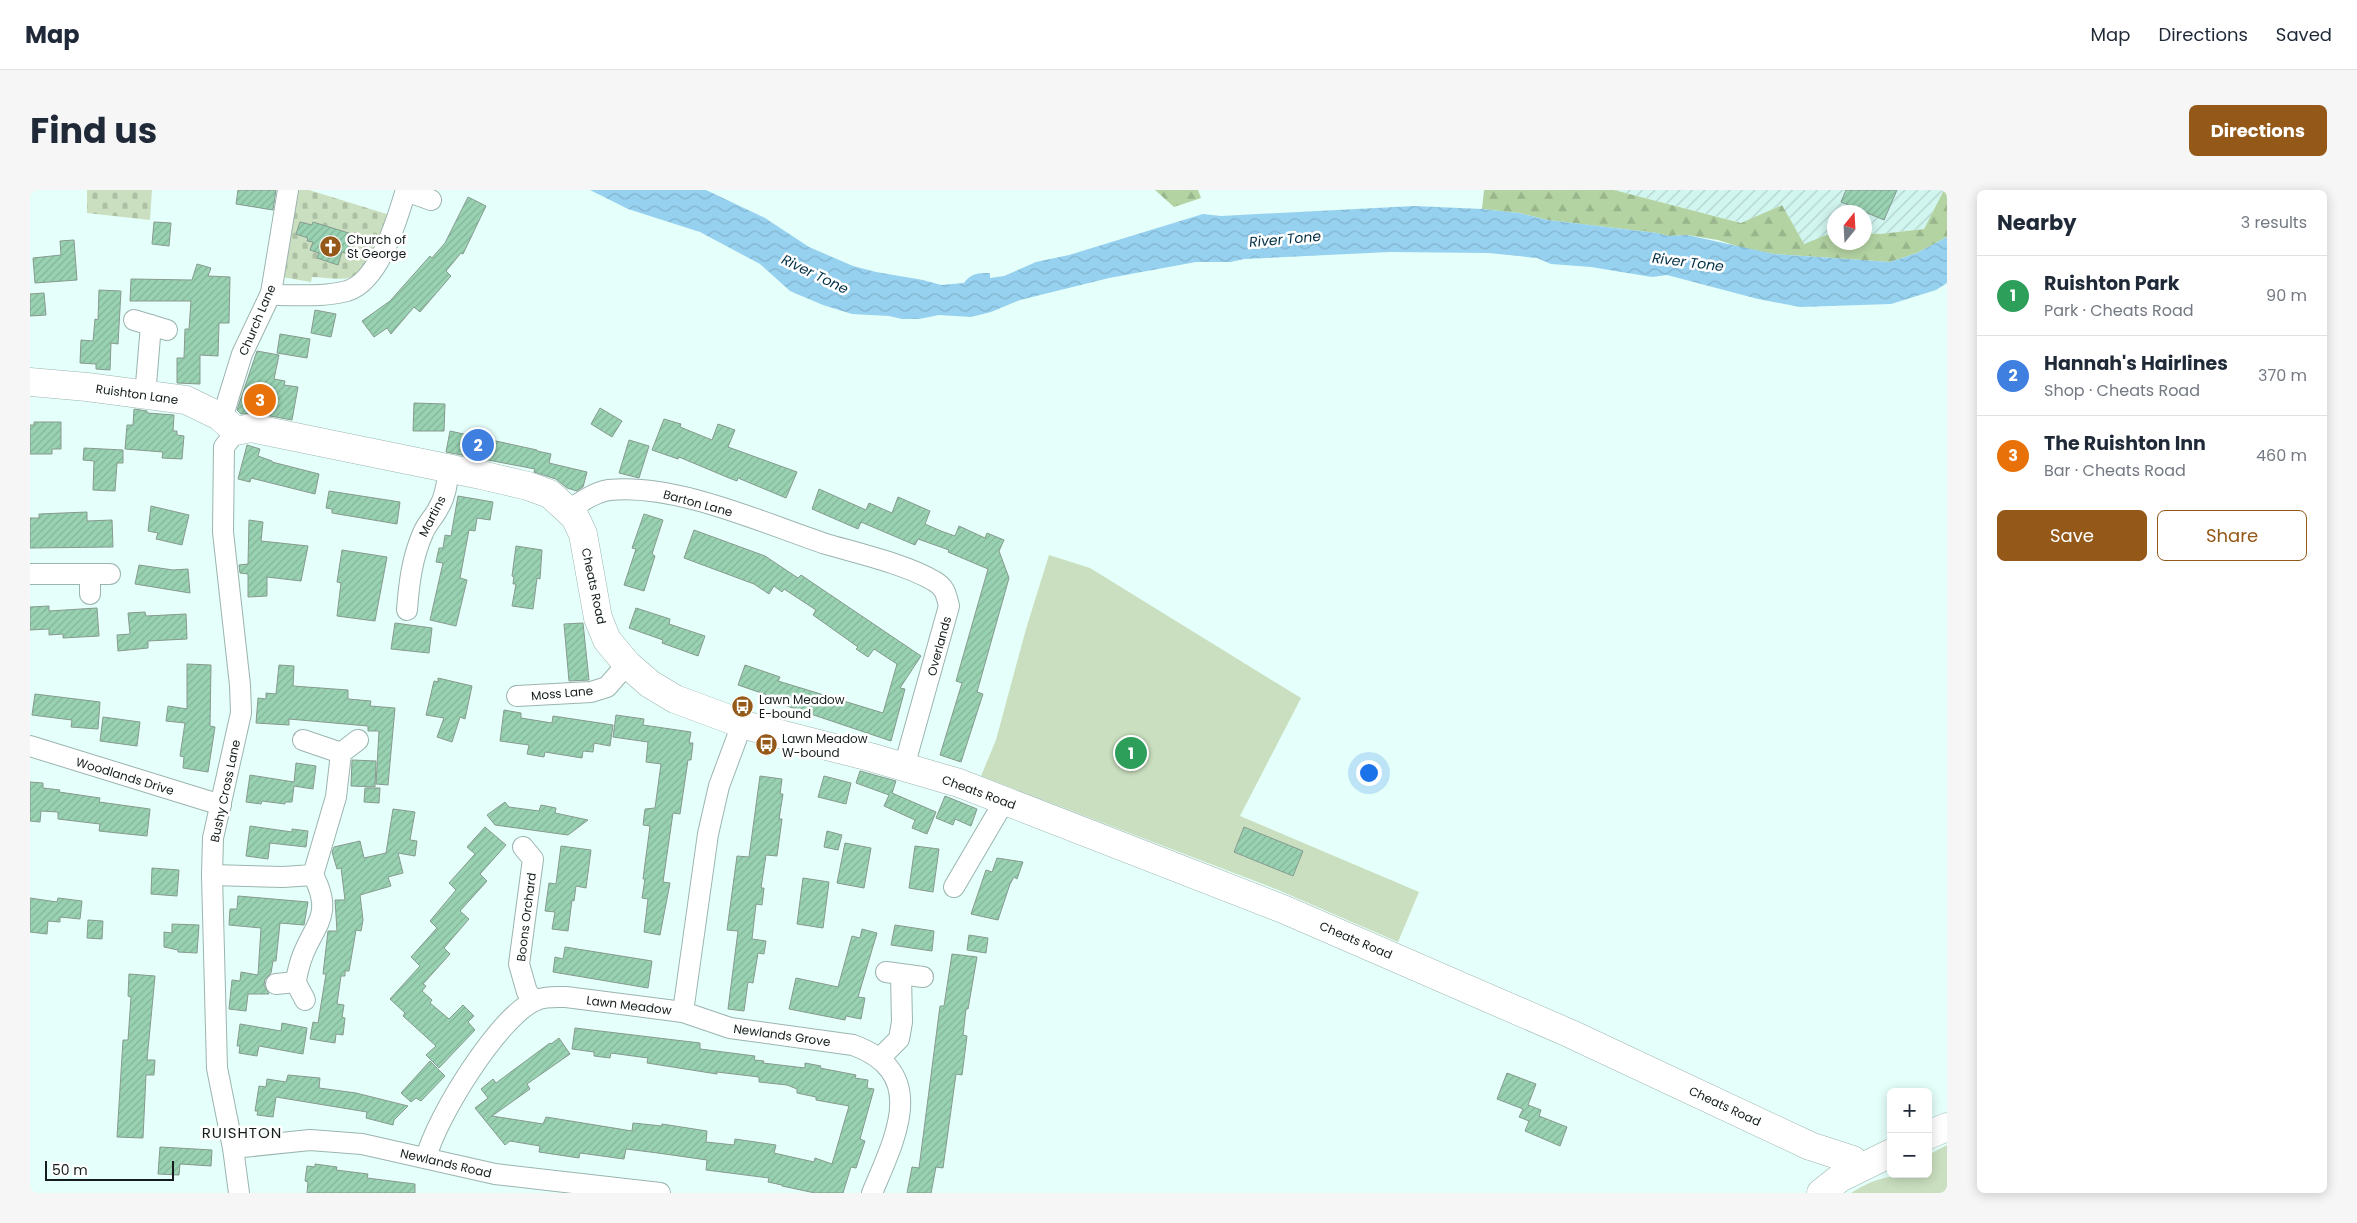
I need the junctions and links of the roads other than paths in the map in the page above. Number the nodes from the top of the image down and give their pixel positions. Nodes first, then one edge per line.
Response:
1 (288, 190) edge
2 (406, 191) edge
3 (431, 200) dead end
4 (271, 293) junction
5 (151, 325) dead end
6 (30, 382) edge
7 (145, 396) junction
8 (226, 431) junction
9 (449, 469) junction
10 (568, 510) junction
11 (771, 523) joint
12 (30, 574) edge
13 (90, 574) junction
14 (110, 574) dead end
15 (90, 594) dead end
16 (413, 598) dead end
17 (627, 664) junction
18 (517, 696) dead end
19 (742, 724) junction
20 (303, 740) dead end
21 (358, 740) dead end
22 (30, 746) edge
23 (341, 753) junction
24 (904, 767) junction
25 (1004, 800) junction
26 (221, 805) junction
27 (534, 852) dead end
28 (212, 875) junction
29 (313, 875) junction
30 (954, 887) dead end
31 (923, 977) dead end
32 (305, 1000) dead end
33 (535, 1001) junction
34 (684, 1012) junction
35 (880, 1058) junction
36 (1947, 1126) edge
37 (1932, 1133) edge
38 (233, 1148) junction
39 (1818, 1150) junction
40 (1887, 1155) edge
41 (426, 1158) junction
42 (1859, 1167) junction
43 (516, 1185) edge
44 (1822, 1191) edge
45 (239, 1193) edge
46 (660, 1193) edge
47 (872, 1193) edge

1 - 4 street, Church Lane
2 - 3 street
2 - 4 street
4 - 8 street, Church Lane
5 - 7 street
6 - 7 street, Ruishton Lane
7 - 8 street, Ruishton Lane
8 - 9 street, Cheats Road
8 - 26 street, Bushy Cross Lane
9 - 10 street, Cheats Road
9 - 16 street, Martins
10 - 11 street, Barton Lane
10 - 17 street, Cheats Road
11 - 24 street, Overlands
12 - 13 street
13 - 14 street
13 - 15 street
17 - 18 street, Moss Lane
17 - 19 street, Cheats Road
19 - 24 street, Cheats Road
19 - 34 street, Lawn Meadow
20 - 23 street
21 - 23 street
22 - 26 street, Woodlands Drive
23 - 29 street
24 - 25 street, Cheats Road
25 - 30 street
25 - 39 street, Cheats Road
26 - 28 street, Bushy Cross Lane
27 - 33 street, Boons Orchard
28 - 29 street
28 - 38 street, Bushy Cross Lane
29 - 32 street
31 - 35 street
33 - 34 street, Lawn Meadow
33 - 41 street, Lawn Meadow
34 - 35 street, Newlands Grove
35 - 47 street, Newlands Grove
36 - 37 street
38 - 41 street, Newlands Road
38 - 45 street, Bushy Cross Lane
39 - 42 street, Cheats Road
39 - 44 street
40 - 42 street
41 - 43 street, Newlands Road
42 - 44 street
43 - 46 street, Newlands Road

